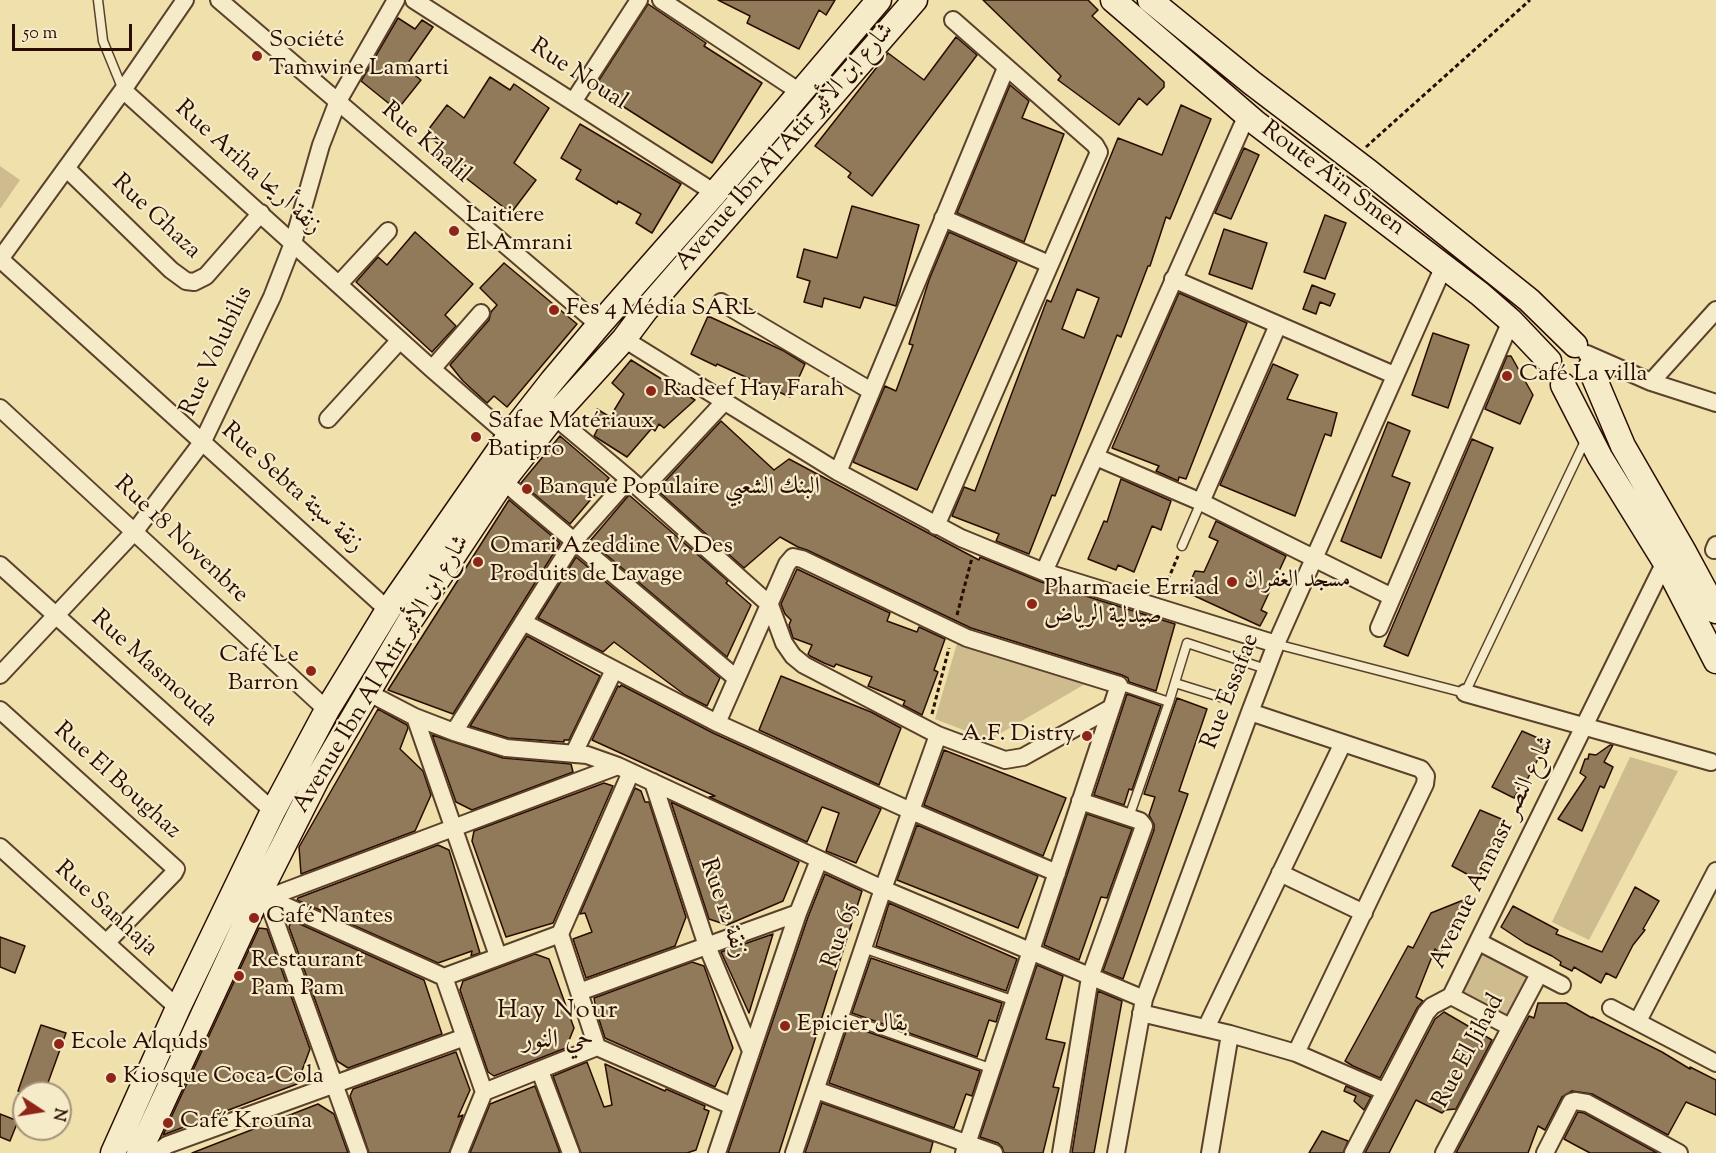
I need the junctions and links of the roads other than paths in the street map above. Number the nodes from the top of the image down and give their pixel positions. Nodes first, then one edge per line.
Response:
1 (98, 0) edge
2 (185, 0) edge
3 (219, 0) edge
4 (396, 0) edge
5 (414, 0) edge
6 (639, 0) edge
7 (661, 0) edge
8 (879, 0) edge
9 (915, 0) edge
10 (1113, 0) edge
11 (1150, 0) edge
12 (953, 20) dead end
13 (1006, 68) junction
14 (123, 90) junction
15 (800, 92) junction
16 (338, 101) junction
17 (573, 102) junction
18 (1247, 115) junction
19 (66, 168) junction
20 (716, 193) junction
21 (261, 213) junction
22 (943, 218) junction
23 (388, 231) dead end
24 (293, 243) junction
25 (0, 259) edge
26 (1049, 264) junction
27 (1444, 266) junction
28 (1173, 279) junction
29 (339, 284) junction
30 (721, 302) dead end
31 (1716, 310) edge
32 (481, 313) dead end
33 (1511, 321) junction
34 (598, 325) junction
35 (1278, 326) junction
36 (624, 339) junction
37 (400, 340) junction
38 (1584, 356) junction
39 (1549, 361) junction
40 (432, 369) junction
41 (1394, 375) junction
42 (1651, 382) junction
43 (1563, 385) junction
44 (871, 391) junction
45 (725, 401) junction
46 (1716, 403) edge
47 (0, 408) edge
48 (554, 416) junction
49 (328, 419) dead end
50 (509, 436) junction
51 (1588, 436) junction
52 (203, 441) junction
53 (1095, 456) junction
54 (838, 472) junction
55 (503, 481) junction
56 (636, 485) junction
57 (1201, 502) junction
58 (936, 526) junction
59 (135, 531) junction
60 (574, 541) junction
61 (1182, 546) road end
62 (1314, 558) junction
63 (1665, 562) junction
64 (0, 565) edge
65 (1044, 572) junction
66 (1392, 597) junction
67 (770, 605) junction
68 (388, 610) junction
69 (1716, 611) edge
70 (56, 615) junction
71 (523, 622) junction
72 (1379, 628) dead end
73 (1276, 644) junction
74 (1716, 662) edge
75 (1266, 669) junction
76 (614, 670) junction
77 (0, 675) edge
78 (736, 678) junction
79 (1175, 683) junction
80 (1119, 685) junction
81 (367, 692) junction
82 (1465, 693) junction
83 (1220, 697) dead end
84 (1169, 702) junction
85 (1111, 708) junction
86 (327, 710) junction
87 (0, 711) edge
88 (1250, 712) junction
89 (415, 717) junction
90 (717, 723) junction
91 (1583, 725) junction
92 (454, 732) junction
93 (938, 735) junction
94 (1343, 743) junction
95 (574, 753) junction
96 (1711, 762) dead end
97 (625, 769) junction
98 (653, 782) junction
99 (1080, 801) junction
100 (273, 811) junction
101 (912, 811) junction
102 (1129, 817) junction
103 (454, 828) junction
104 (0, 847) edge
105 (819, 860) junction
106 (1716, 871) edge
107 (1057, 873) junction
108 (1280, 873) junction
109 (883, 889) junction
110 (263, 896) junction
111 (1364, 913) junction
112 (798, 914) junction
113 (560, 934) junction
114 (1479, 942) junction
115 (106, 943) junction
116 (707, 946) junction
117 (863, 948) junction
118 (1032, 952) junction
119 (498, 956) junction
120 (1539, 974) junction
121 (444, 976) junction
122 (1090, 977) junction
123 (1562, 985) dead end
124 (579, 992) junction
125 (1451, 996) junction
126 (1015, 1001) junction
127 (1143, 1006) junction
128 (178, 1008) junction
129 (1611, 1008) dead end
130 (841, 1016) junction
131 (1638, 1021) junction
132 (1510, 1027) junction
133 (1206, 1028) junction
134 (1230, 1034) junction
135 (465, 1038) junction
136 (597, 1047) junction
137 (751, 1051) junction
138 (1296, 1053) junction
139 (1716, 1063) edge
140 (993, 1069) junction
141 (540, 1071) junction
142 (335, 1085) junction
143 (816, 1090) junction
144 (1384, 1091) junction
145 (484, 1092) junction
146 (732, 1106) junction
147 (966, 1148) edge
148 (114, 1153) edge
149 (139, 1153) edge
150 (156, 1153) edge
151 (359, 1153) edge
152 (459, 1153) edge
153 (571, 1153) edge
154 (717, 1153) edge
155 (794, 1153) edge
156 (994, 1153) edge
157 (1061, 1153) edge
158 (1116, 1153) edge
159 (1210, 1153) edge
160 (1353, 1153) edge
161 (1444, 1153) edge
162 (1545, 1153) edge
163 (1679, 1153) edge

1 - 14 lane
2 - 14 street
3 - 16 street, Rue Khalil
4 - 16 street, Rue Volubilis
5 - 17 street, Rue Noual
6 - 17 street
7 - 15 street
8 - 15 street, Avenue Ibn Al Atir شارع ابن الأثير
9 - 36 street, Avenue Ibn Al Atir شارع ابن الأثير
10 - 18 street, Route Aïn Smen
11 - 38 street, Route Aïn Smen
12 - 13 street
13 - 22 street
13 - 26 street
14 - 19 street
14 - 21 street, Rue Ariha زنقة أريحا
15 - 20 street, Avenue Ibn Al Atir شارع ابن الأثير
16 - 24 street, Rue Volubilis
16 - 34 street, Rue Khalil
17 - 20 street, Rue Noual
18 - 27 street, Route Aïn Smen
18 - 28 street
19 - 21 street, Rue Ghaza
19 - 25 street
20 - 34 street, Avenue Ibn Al Atir شارع ابن الأثير
21 - 24 street, Rue Ariha زنقة أريحا
22 - 26 street
22 - 44 street
23 - 29 street
24 - 29 street, Rue Ariha زنقة أريحا
24 - 52 street, Rue Volubilis
25 - 52 street, Rue Sebta زنقة سبتة
26 - 58 street
27 - 33 street, Route Aïn Smen
27 - 41 street, Rue Essafae
28 - 35 street
28 - 53 street
29 - 37 street, Rue Ariha زنقة أريحا
30 - 44 street
31 - 42 street
32 - 40 street
33 - 39 street, Route Aïn Smen
33 - 66 street
34 - 50 street, Avenue Ibn Al Atir شارع ابن الأثير
35 - 41 street
35 - 57 street
36 - 45 street
36 - 48 street, Avenue Ibn Al Atir شارع ابن الأثير
37 - 40 street, Rue Ariha زنقة أريحا
37 - 49 street
38 - 39 street
38 - 42 street
38 - 43 street
38 - 69 street, Route Aïn Smen
39 - 43 street
40 - 50 street, Rue Ariha زنقة أريحا
41 - 62 street, Rue Essafae
42 - 46 street
43 - 51 street
44 - 54 street
45 - 54 street
45 - 56 street
47 - 59 street, Rue 18 Novenbre
48 - 55 street, Avenue Ibn Al Atir شارع ابن الأثير
48 - 56 street
50 - 68 street, Avenue Ibn Al Atir شارع ابن الأثير
51 - 63 street
51 - 82 lane
52 - 59 street, Rue Volubilis
52 - 68 street, Rue Sebta زنقة سبتة
53 - 57 street
53 - 65 street
54 - 58 street
55 - 60 street
55 - 81 street, Avenue Ibn Al Atir شارع ابن الأثير
56 - 60 street
56 - 67 street
57 - 61 lane
57 - 62 street
58 - 65 street
59 - 70 street, Rue Volubilis
59 - 86 street, Rue 18 Novenbre
60 - 71 street
60 - 78 street
62 - 66 street
62 - 73 street, Rue Essafae
63 - 74 street
63 - 91 street, Avenue Annasr شارع النصر
64 - 70 street, Rue Masmouda
65 - 73 street
66 - 72 street
67 - 78 street
67 - 80 street
67 - 93 street
68 - 86 street, Avenue Ibn Al Atir شارع ابن الأثير
70 - 77 street, Rue Volubilis
70 - 100 street, Rue Masmouda
71 - 76 street
71 - 92 street
73 - 75 street, Rue Essafae
73 - 82 lane
75 - 79 lane
75 - 88 street, Rue Essafae
76 - 90 street
76 - 95 street
78 - 90 street
79 - 83 lane
79 - 84 lane
80 - 84 lane
80 - 85 street
81 - 89 street
81 - 110 street, Avenue Ibn Al Atir شارع ابن الأثير
82 - 91 street
84 - 102 lane
85 - 93 street
85 - 99 street
86 - 100 street, Avenue Ibn Al Atir شارع ابن الأثير
87 - 115 street, Rue El Boughaz
88 - 94 street
88 - 127 street, Rue Essafae
89 - 92 street
89 - 103 street
90 - 101 street
91 - 96 street
91 - 114 street, Avenue Annasr شارع النصر
92 - 95 street
93 - 101 street, Rue 65
94 - 108 street
94 - 111 street
95 - 97 street
97 - 98 street
97 - 103 street
97 - 113 street
98 - 105 street
98 - 116 street, Rue 12 زنقة
99 - 102 street
99 - 107 street
100 - 128 street, Avenue Ibn Al Atir شارع ابن الأثير
101 - 107 street
101 - 109 street, Rue 65
102 - 122 street
103 - 110 street
103 - 119 street
104 - 115 street, Rue Sanhaja
105 - 109 street
105 - 112 street
106 - 131 street
107 - 118 street
108 - 111 street
108 - 133 street
109 - 117 street, Rue 65
109 - 118 street
110 - 121 street
110 - 142 street
110 - 149 street, Avenue Ibn Al Atir شارع ابن الأثير
111 - 138 street
112 - 116 street
112 - 137 street
113 - 119 street
113 - 124 street
114 - 120 street
114 - 125 street, Avenue Annasr شارع النصر
115 - 128 street, Rue Sanhaja
116 - 124 street
116 - 137 street, Rue 12 زنقة
117 - 126 lane
117 - 130 street, Rue 65
118 - 122 street
118 - 126 street
119 - 121 street
120 - 123 street
120 - 132 street, Rue El Jihad
121 - 135 street
122 - 127 street
122 - 157 street
124 - 136 street
125 - 132 street
125 - 144 street, Avenue Annasr شارع النصر
126 - 140 street
127 - 133 street
127 - 158 street, Rue Essafae
128 - 148 street, Avenue Ibn Al Atir شارع ابن الأثير
129 - 131 street
130 - 140 lane
130 - 143 street, Rue 65
131 - 139 street
132 - 161 street, Rue El Jihad
133 - 134 street
134 - 138 street
134 - 159 street
135 - 142 street
135 - 145 street
136 - 141 street
136 - 146 street
137 - 146 street
138 - 144 street
140 - 147 street
141 - 145 street
141 - 153 street
142 - 150 street
142 - 151 street
143 - 147 street
143 - 155 street, Rue 65
144 - 160 street, Avenue Annasr شارع النصر
145 - 152 street
146 - 154 street
147 - 156 street
162 - 163 street

